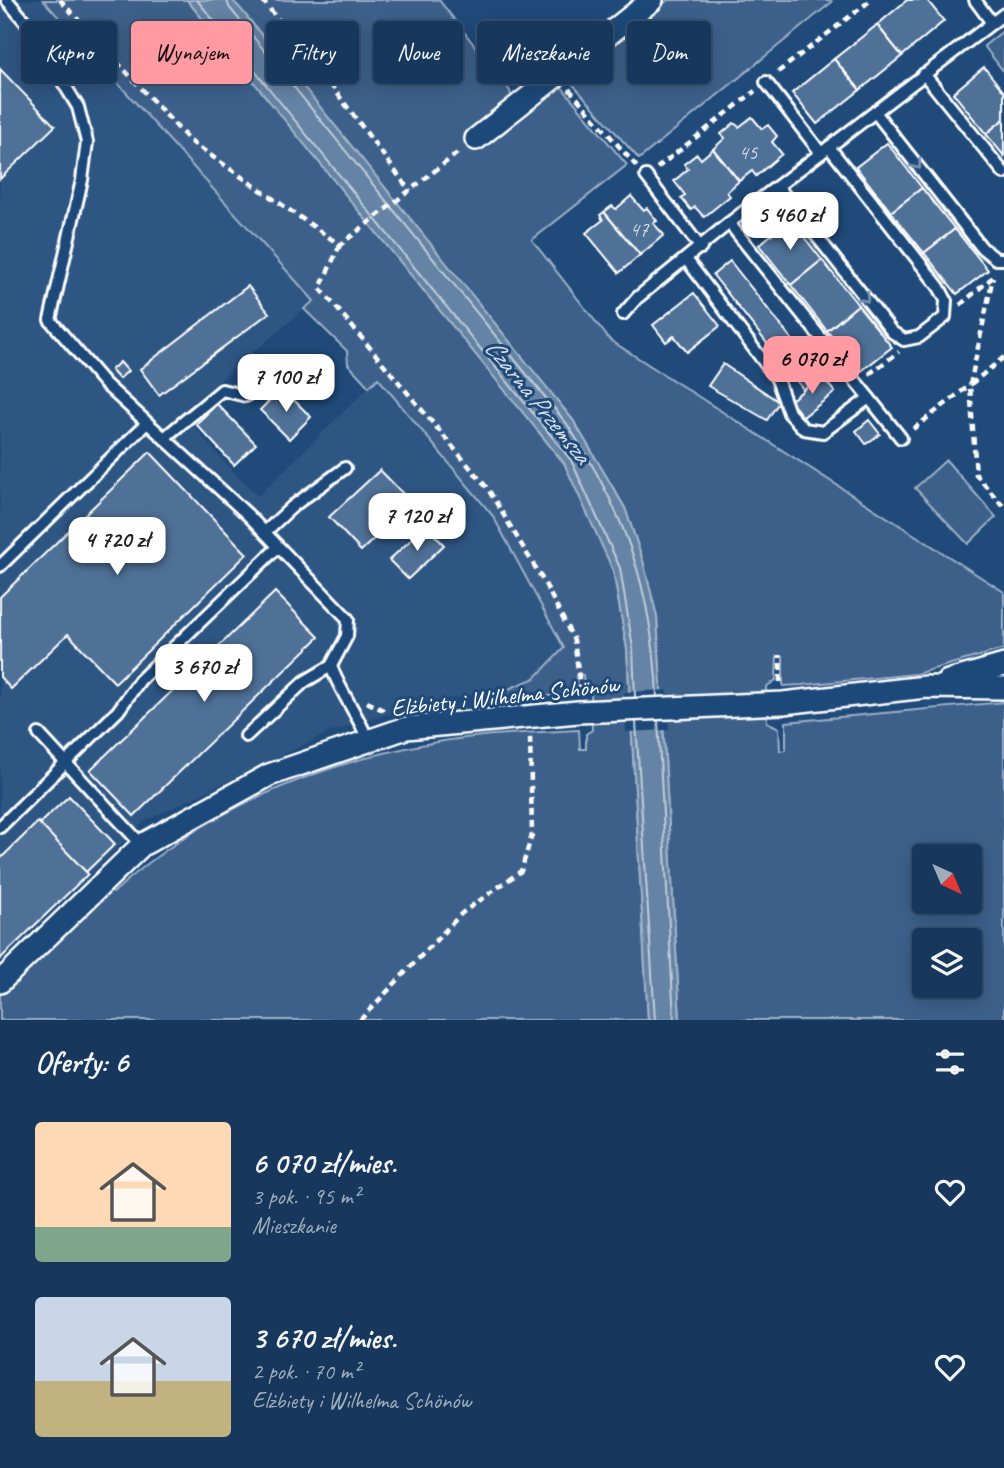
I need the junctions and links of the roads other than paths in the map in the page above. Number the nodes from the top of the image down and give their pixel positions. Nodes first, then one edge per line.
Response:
1 (7, 0) edge
2 (652, 0) edge
3 (975, 0) edge
4 (1004, 14) edge
5 (992, 23) junction
6 (924, 74) junction
7 (766, 82) dead end
8 (876, 112) junction
9 (476, 139) road end
10 (825, 150) junction
11 (1004, 173) edge
12 (646, 176) dead end
13 (778, 187) junction
14 (729, 223) junction
15 (701, 248) junction
16 (686, 259) junction
17 (1003, 264) edge
18 (623, 314) dead end
19 (246, 396) dead end
20 (869, 398) junction
21 (147, 423) junction
22 (164, 438) junction
23 (901, 438) road end
24 (345, 468) dead end
25 (265, 533) junction
26 (278, 547) junction
27 (0, 566) edge
28 (1004, 665) edge
29 (331, 666) junction
30 (926, 687) junction
31 (1004, 688) edge
32 (39, 734) dead end
33 (246, 736) dead end
34 (368, 740) junction
35 (65, 762) junction
36 (0, 827) edge
37 (142, 845) junction
38 (0, 982) edge

1 - 21 lane
2 - 9 street
3 - 5 lane
4 - 5 lane
5 - 6 lane
6 - 8 lane
6 - 11 lane
7 - 10 lane
8 - 10 lane
8 -> 17 lane
10 - 13 lane
13 -> 10 lane
12 - 15 lane
13 - 14 lane
14 - 15 lane
14 - 20 lane
15 - 16 lane
16 - 18 lane
16 - 20 lane
19 - 22 lane
20 - 23 lane
21 - 22 lane
21 - 27 lane
22 - 25 lane
24 - 25 lane
25 - 26 lane
26 - 29 lane
26 - 35 lane
28 - 30 street, Elżbiety i Wilhelma Schönów
29 - 33 lane
29 - 34 lane
30 - 31 street, Elżbiety i Wilhelma Schönów
30 - 34 street, Elżbiety i Wilhelma Schönów
32 - 35 lane
34 - 37 street, Elżbiety i Wilhelma Schönów
35 - 36 lane
35 - 37 lane
37 - 38 street, Elżbiety i Wilhelma Schönów

